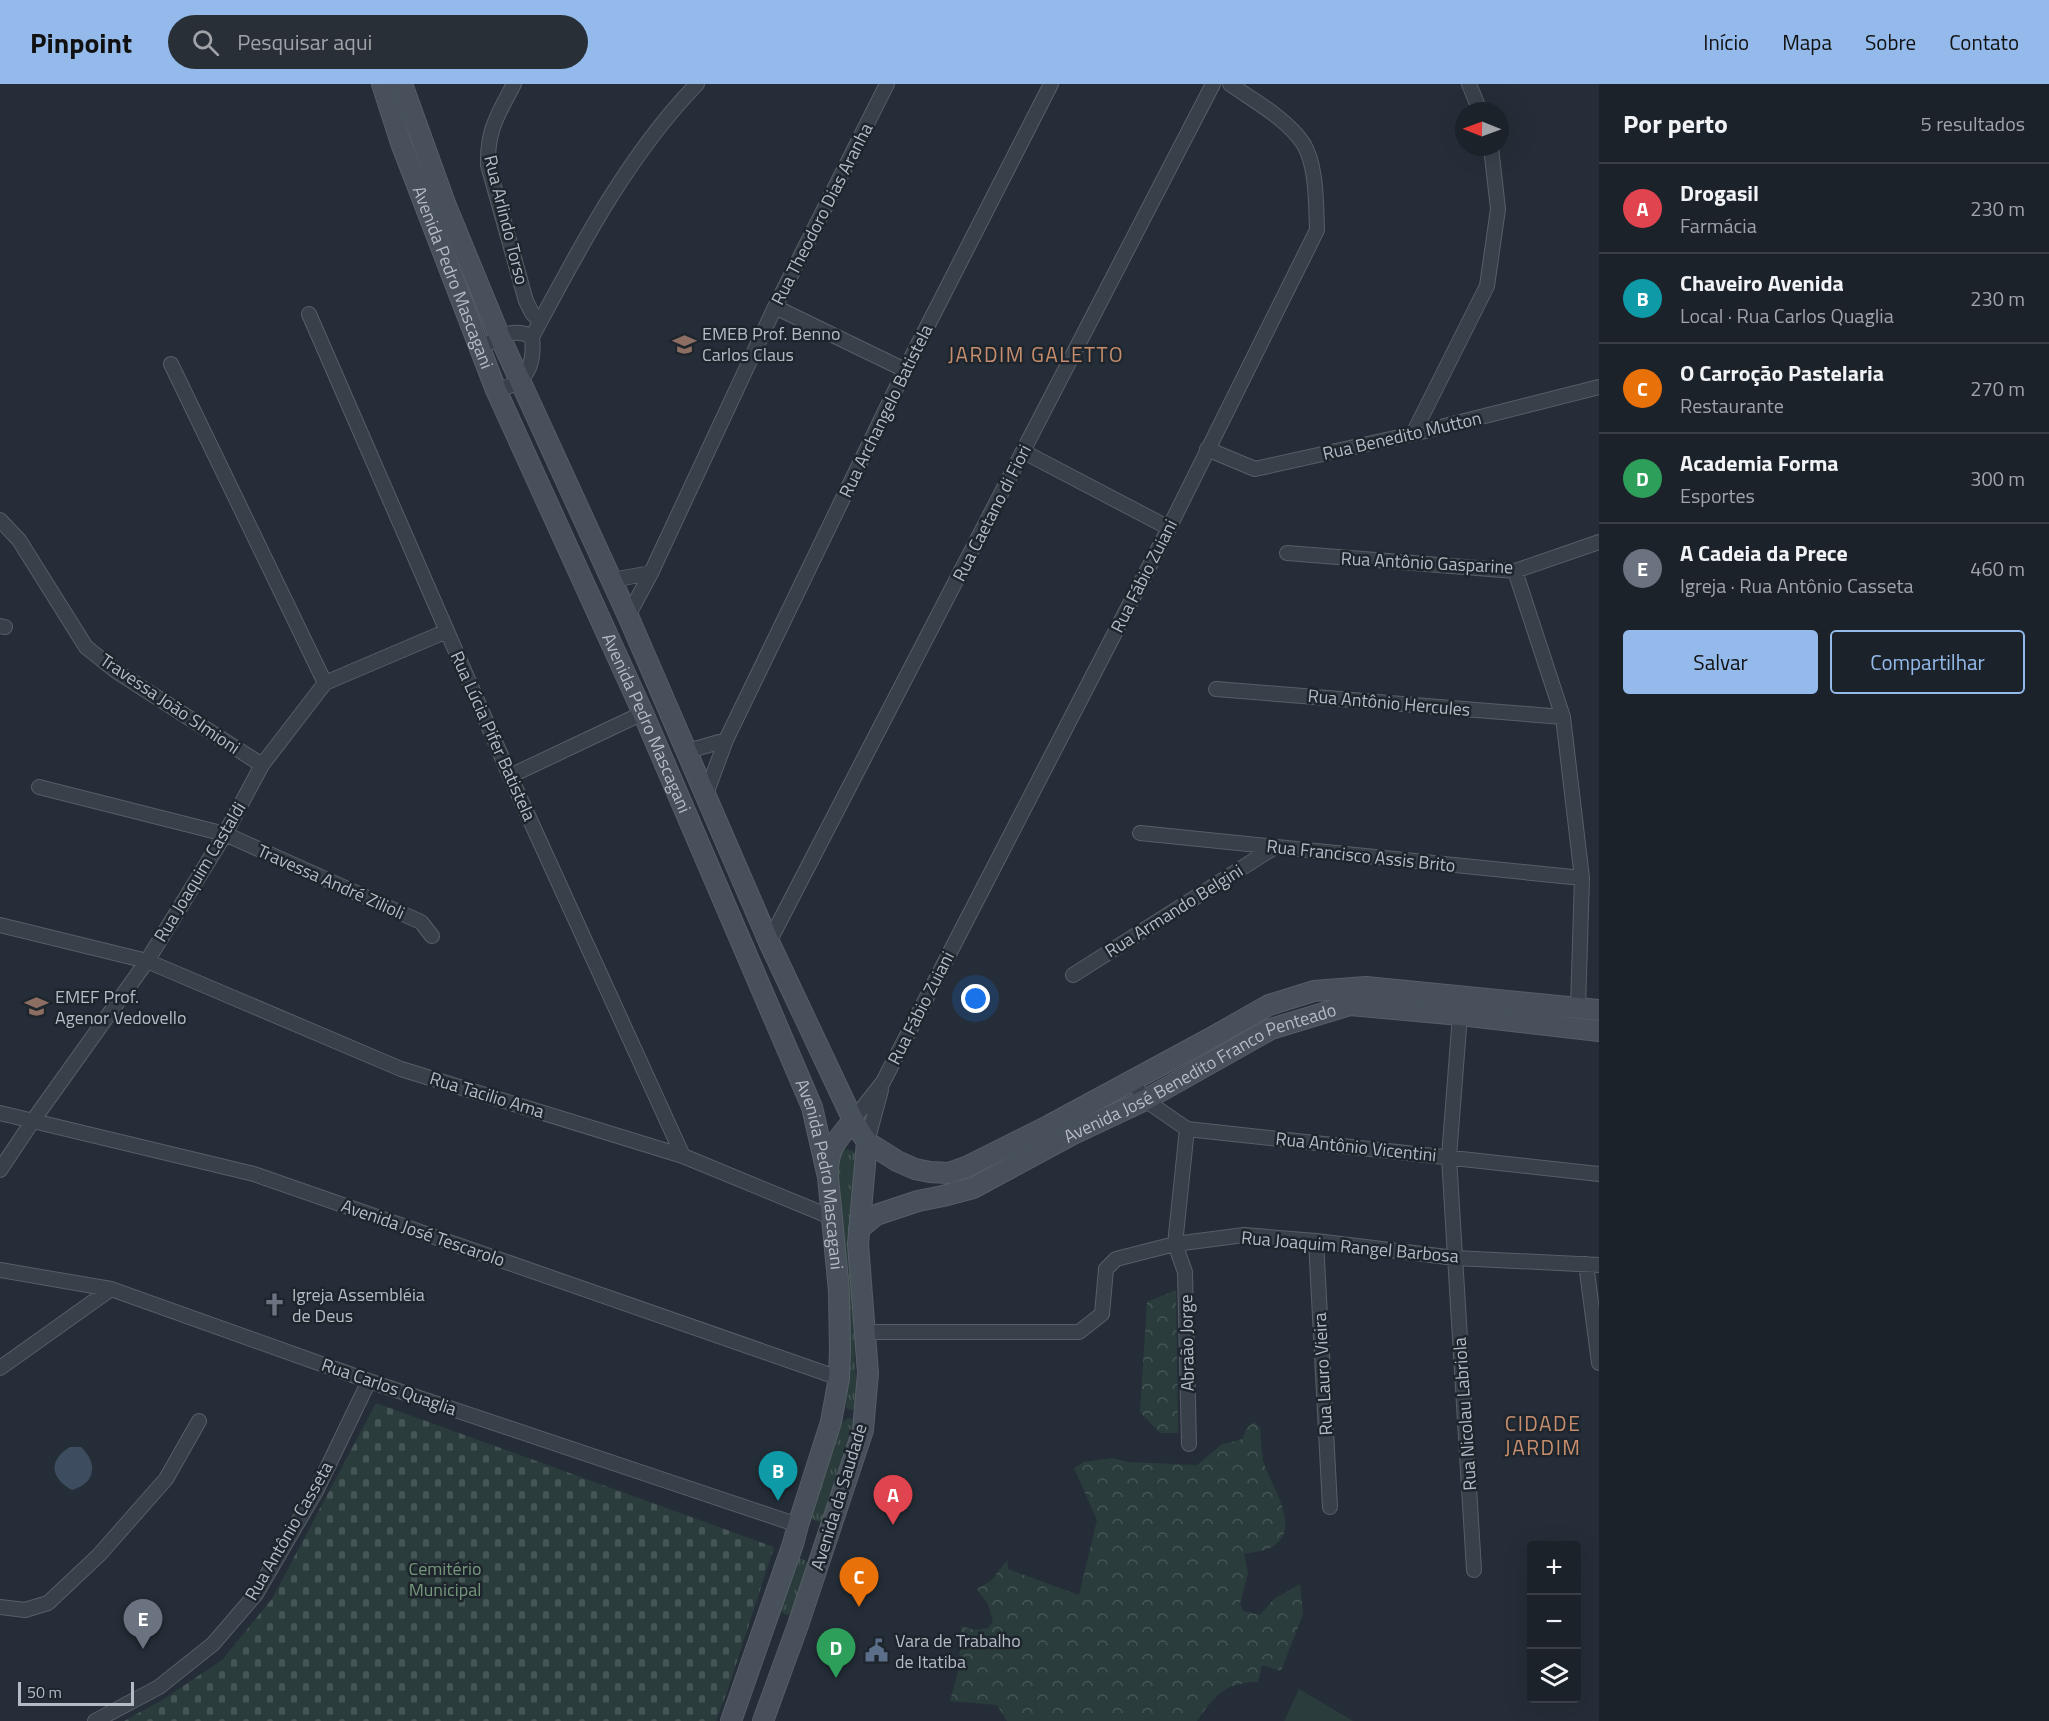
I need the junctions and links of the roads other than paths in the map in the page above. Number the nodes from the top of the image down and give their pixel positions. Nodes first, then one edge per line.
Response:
1 (382, 84) edge
2 (402, 84) edge
3 (514, 84) edge
4 (697, 84) edge
5 (887, 84) edge
6 (1052, 84) edge
7 (1213, 84) edge
8 (1230, 84) edge
9 (1469, 84) edge
10 (1476, 102) edge
11 (1492, 156) edge
12 (775, 307) junction
13 (309, 314) dead end
14 (540, 321) junction
15 (500, 337) junction
16 (532, 337) junction
17 (480, 349) junction
18 (171, 364) dead end
19 (905, 370) junction
20 (520, 380) junction
21 (496, 390) junction
22 (1598, 391) edge
23 (1413, 434) junction
24 (1207, 449) junction
25 (1024, 452) junction
26 (0, 520) edge
27 (1168, 528) junction
28 (1599, 542) edge
29 (1287, 553) dead end
30 (1515, 571) junction
31 (651, 573) junction
32 (612, 580) junction
33 (628, 616) junction
34 (447, 631) junction
35 (325, 683) junction
36 (1216, 689) dead end
37 (643, 713) junction
38 (1563, 717) junction
39 (726, 740) junction
40 (688, 751) junction
41 (262, 765) junction
42 (510, 776) junction
43 (39, 787) dead end
44 (706, 794) junction
45 (1140, 832) dead end
46 (225, 834) junction
47 (1275, 847) junction
48 (1582, 878) junction
49 (0, 925) edge
50 (432, 936) dead end
51 (770, 942) junction
52 (147, 962) junction
53 (1073, 975) dead end
54 (1531, 1003) junction
55 (1578, 1007) junction
56 (1599, 1010) edge
57 (1460, 1015) junction
58 (1529, 1023) junction
59 (1599, 1031) edge
60 (1132, 1080) junction
61 (883, 1082) junction
62 (1145, 1100) junction
63 (0, 1113) edge
64 (853, 1120) junction
65 (32, 1122) junction
66 (1187, 1129) junction
67 (867, 1142) junction
68 (683, 1156) junction
69 (1449, 1157) junction
70 (0, 1170) edge
71 (1599, 1174) edge
72 (828, 1177) junction
73 (831, 1217) junction
74 (859, 1229) junction
75 (1316, 1241) junction
76 (1175, 1244) junction
77 (1455, 1258) junction
78 (1592, 1265) edge
79 (0, 1270) edge
80 (111, 1289) junction
81 (866, 1332) junction
82 (1599, 1364) edge
83 (0, 1368) edge
84 (839, 1378) junction
85 (369, 1381) junction
86 (199, 1421) dead end
87 (1189, 1444) dead end
88 (1330, 1507) dead end
89 (798, 1525) junction
90 (822, 1554) junction
91 (1474, 1570) dead end
92 (0, 1607) edge
93 (768, 1615) junction
94 (798, 1625) junction
95 (751, 1666) junction
96 (778, 1680) junction
97 (95, 1721) edge
98 (731, 1721) edge
99 (763, 1721) edge

1 - 17 main road, Avenida Pedro Mascagani
2 - 15 main road, Avenida Pedro Mascagani
3 - 14 street, Rua Arlindo Torso
4 - 14 street
5 - 12 street, Rua Theodoro Dias Aranha
6 - 19 street, Rua Archangelo Batistela
7 - 25 street, Rua Caetano di Fiori
8 - 24 street, Rua Fábio Zuiani
9 - 10 street
11 - 23 street
12 - 19 street
12 - 31 street, Rua Theodoro Dias Aranha
13 - 34 street, Rua Lúcia Pifer Batistela
14 - 16 street
15 - 16 street
15 - 17 street
15 - 20 main road, Avenida Pedro Mascagani
16 - 20 street
17 - 21 main road, Avenida Pedro Mascagani
18 - 35 street
19 - 39 street, Rua Archangelo Batistela
20 - 21 street
20 - 32 main road, Avenida Pedro Mascagani
21 - 37 main road, Avenida Pedro Mascagani
22 - 23 street, Rua Benedito Mutton
23 - 24 street, Rua Benedito Mutton
24 - 27 street, Rua Fábio Zuiani
25 - 27 street
25 - 51 street, Rua Caetano di Fiori
26 - 41 street, Travessa João SImioni
27 - 61 street, Rua Fábio Zuiani
28 - 30 street, Rua Antônio Gasparine
29 - 30 street, Rua Antônio Gasparine
30 - 38 street
31 - 32 street
31 - 33 street, Rua Theodoro Dias Aranha
32 - 33 main road, Avenida Pedro Mascagani
33 - 40 main road, Avenida Pedro Mascagani
34 - 35 street, Rua Joaquim Castaldi
34 - 42 street, Rua Lúcia Pifer Batistela
35 - 41 street, Rua Joaquim Castaldi
36 - 38 street, Rua Antônio Hercules
37 - 42 street
37 - 72 main road, Avenida Pedro Mascagani
38 - 48 street
39 - 40 street
39 - 44 street, Rua Archangelo Batistela
40 - 44 main road, Avenida Pedro Mascagani
41 - 46 street, Rua Joaquim Castaldi
42 - 68 street, Rua Lúcia Pifer Batistela
43 - 46 street, Travessa André Zilioli
44 - 51 main road, Avenida Pedro Mascagani
45 - 47 street, Rua Francisco Assis Brito
46 - 50 street, Travessa André Zilioli
46 - 52 street, Rua Joaquim Castaldi
47 - 48 street, Rua Francisco Assis Brito
47 - 53 street, Rua Armando Belgini
48 - 55 street
49 - 52 street, Rua Tacilio Ama
51 - 64 main road, Avenida Pedro Mascagani
52 - 65 street, Rua Joaquim Castaldi
52 - 68 street, Rua Tacilio Ama
54 - 55 main road, Avenida José Benedito Franco Penteado
54 - 58 main road
54 - 60 main road, Avenida José Benedito Franco Penteado
55 - 56 main road, Avenida José Benedito Franco Penteado
57 - 58 main road, Avenida José Benedito Franco Penteado
57 - 62 main road, Avenida José Benedito Franco Penteado
57 - 69 street, Rua Nicolau Labriola
58 - 59 main road, Avenida José Benedito Franco Penteado
60 - 62 street, Rua Antônio Vicentini
60 - 67 main road, Avenida José Benedito Franco Penteado
61 - 64 street, Rua Fábio Zuiani
61 - 67 street, Rua Fábio Zuiani
62 - 66 street, Rua Antônio Vicentini
62 - 74 main road, Avenida José Benedito Franco Penteado
63 - 65 street, Avenida José Tescarolo
64 - 67 main road, Avenida Pedro Mascagani
64 - 72 main road
65 - 70 street, Rua Joaquim Castaldi
65 - 84 street, Avenida José Tescarolo
66 - 69 street, Rua Antônio Vicentini
66 - 76 street
67 - 74 main road, Avenida da Saudade
68 - 73 street, Rua Tacilio Ama
69 - 71 street, Rua Antônio Vicentini
69 - 77 street, Rua Nicolau Labriola
72 - 73 main road, Avenida Pedro Mascagani
73 - 84 main road, Avenida Pedro Mascagani
74 - 81 main road, Avenida da Saudade
75 - 76 street, Rua Joaquim Rangel Barbosa
75 - 77 street, Rua Joaquim Rangel Barbosa
75 - 88 street, Rua Lauro Vieira
76 - 81 street, Rua Joaquim Rangel Barbosa
76 - 87 street, Abraão Jorge
77 - 78 street, Rua Joaquim Rangel Barbosa
77 - 91 street, Rua Nicolau Labriola
78 - 82 street
79 - 80 street, Rua Carlos Quaglia
80 - 83 street
80 - 85 street, Rua Carlos Quaglia
81 - 90 main road, Avenida da Saudade
84 - 89 main road, Avenida da Saudade
85 - 89 street, Rua Carlos Quaglia
85 - 97 street, Rua Antônio Casseta
86 - 92 street
89 - 90 main road
89 - 93 main road, Avenida da Saudade
90 - 94 main road, Avenida da Saudade
93 - 94 main road
93 - 95 main road, Avenida da Saudade
94 - 96 main road, Avenida da Saudade
95 - 96 main road
95 - 98 main road, Avenida da Saudade
96 - 99 main road, Avenida da Saudade

